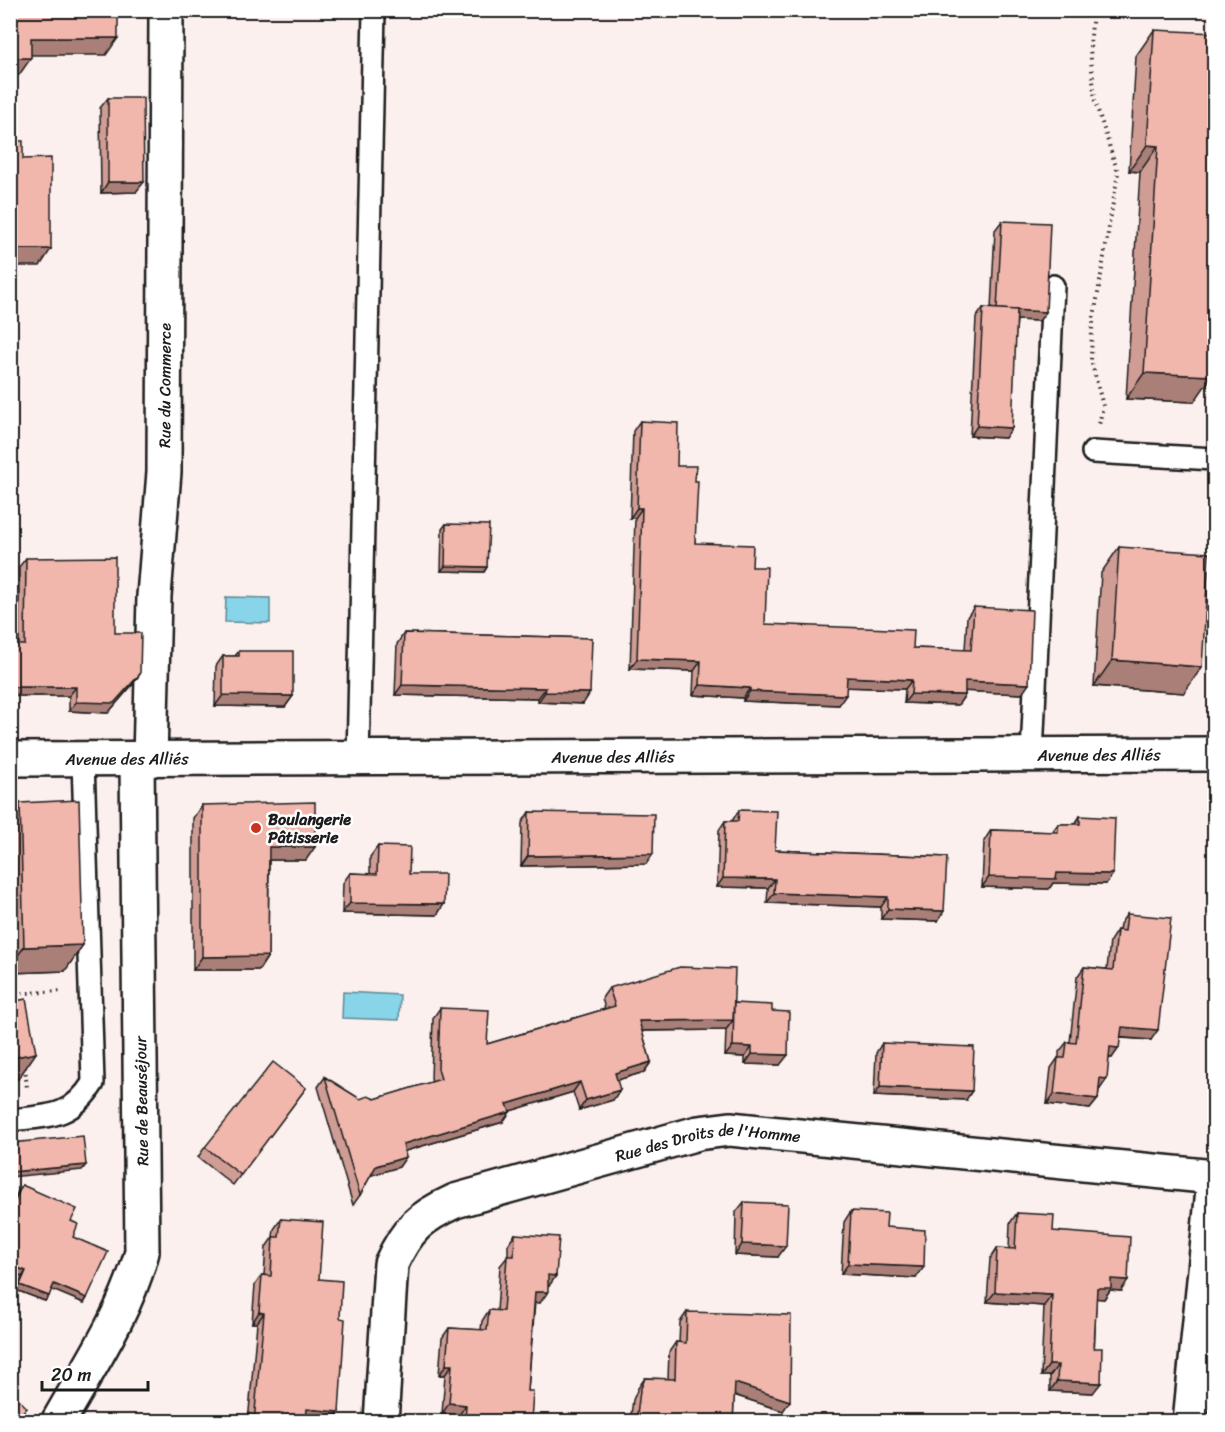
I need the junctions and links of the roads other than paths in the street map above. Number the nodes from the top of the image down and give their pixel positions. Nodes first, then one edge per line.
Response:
1 (166, 10) edge
2 (374, 10) edge
3 (1053, 286) dead end
4 (1093, 452) road end
5 (1215, 459) edge
6 (1215, 754) edge
7 (1032, 755) junction
8 (10, 759) edge
9 (83, 760) junction
10 (144, 760) junction
11 (358, 760) junction
12 (20, 1119) edge
13 (1214, 1186) edge
14 (58, 1422) edge
15 (381, 1422) edge
16 (1190, 1422) edge

1 - 10 street, Rue du Commerce
2 - 11 lane
3 - 7 lane
4 - 5 lane
6 - 7 street, Avenue des Alliés
7 - 11 street, Avenue des Alliés
8 - 9 street, Avenue des Alliés
9 - 10 street, Avenue des Alliés
9 - 12 lane
10 - 11 street, Avenue des Alliés
10 - 14 street, Rue de Beauséjour
13 - 15 street, Rue des Droits de l'Homme
13 - 16 street

